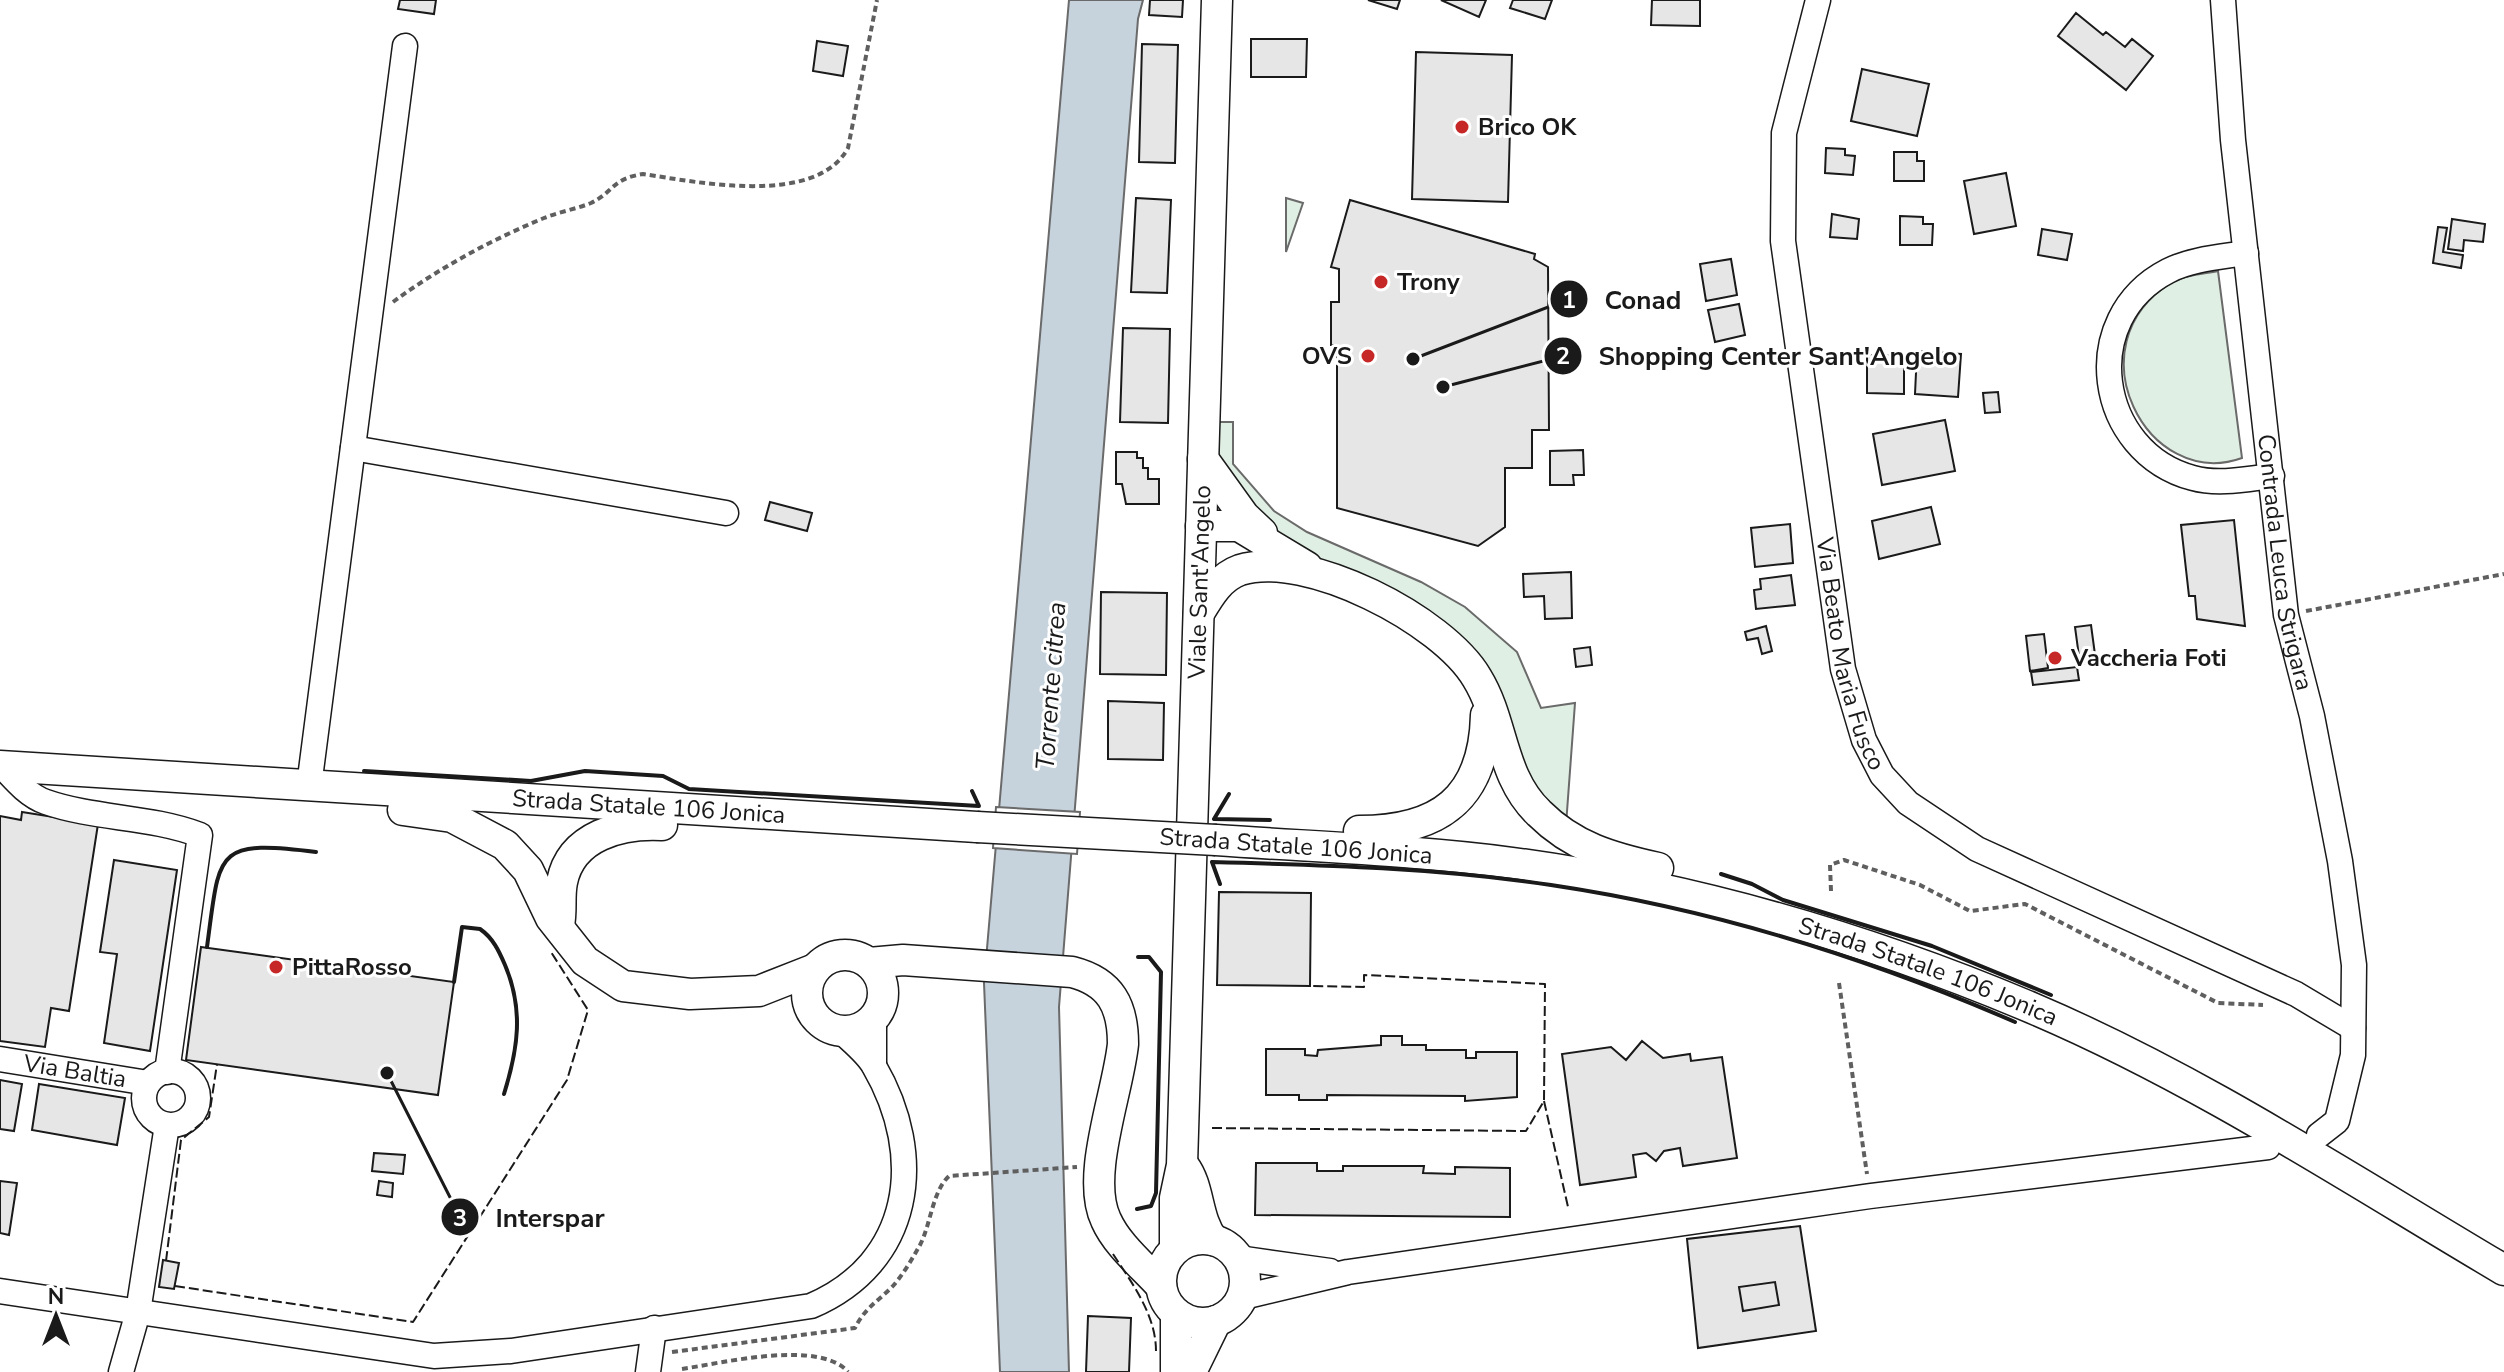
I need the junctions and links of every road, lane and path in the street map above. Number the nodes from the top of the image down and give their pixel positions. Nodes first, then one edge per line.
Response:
1 (877, 0) edge
2 (1217, 0) edge
3 (1818, 0) edge
4 (2223, 0) edge
5 (405, 46) dead end
6 (2246, 253) junction
7 (370, 319) junction
8 (353, 448) junction
9 (1203, 459) junction
10 (2272, 476) junction
11 (726, 513) dead end
12 (1201, 530) junction
13 (1276, 560) junction
14 (2504, 574) edge
15 (1199, 613) junction
16 (2286, 615) junction
17 (1489, 701) junction
18 (1, 766) edge
19 (217, 780) junction
20 (309, 786) junction
21 (857, 820) junction
22 (1229, 841) junction
23 (1831, 891) dead end
24 (1781, 920) junction
25 (559, 925) junction
26 (869, 963) junction
27 (937, 965) junction
28 (815, 969) junction
29 (1839, 983) dead end
30 (759, 991) junction
31 (2296, 994) junction
32 (878, 1010) junction
33 (811, 1011) junction
34 (2353, 1028) junction
35 (840, 1030) junction
36 (0, 1059) edge
37 (874, 1065) junction
38 (158, 1077) junction
39 (167, 1125) junction
40 (2328, 1128) dead end
41 (2268, 1147) dead end
42 (1182, 1165) junction
43 (1077, 1167) dead end
44 (984, 1172) dead end
45 (1870, 1196) junction
46 (1114, 1234) junction
47 (1213, 1240) junction
48 (1174, 1251) junction
49 (1238, 1258) junction
50 (2504, 1270) edge
51 (1348, 1272) junction
52 (1161, 1286) junction
53 (0, 1291) edge
54 (1243, 1297) junction
55 (138, 1312) junction
56 (1176, 1314) junction
57 (1216, 1321) junction
58 (654, 1328) junction
59 (380, 1361) edge
60 (682, 1369) dead end
61 (121, 1372) edge
62 (648, 1372) edge
63 (848, 1372) edge
64 (1176, 1372) edge
65 (1191, 1372) edge

1 - 7 path
2 - 9 main road, Viale Sant'Angelo
3 - 31 street, Via Beato Maria Fusco
4 - 6 street, Contrada Leuca Strigara
5 - 7 street
6 - 10 street, Contrada Leuca Strigara
6 - 10 street
7 - 8 street
8 - 11 street
8 - 20 street
9 - 12 main road, Viale Sant'Angelo
9 - 13 main road
10 - 16 street, Contrada Leuca Strigara
12 - 13 main road
12 - 15 main road, Viale Sant'Angelo
13 - 15 main road
13 - 17 main road
14 - 16 path
15 - 42 main road, Viale Sant'Angelo
16 - 34 street, Contrada Leuca Strigara
17 - 22 main road
17 - 24 main road
18 - 19 main road, Strada Statale 106 Jonica
18 - 38 street
19 - 20 main road, Strada Statale 106 Jonica
19 - 25 main road
20 - 21 main road, Strada Statale 106 Jonica
21 - 22 main road, Strada Statale 106 Jonica, bridge
21 - 25 main road
22 - 24 main road, Strada Statale 106 Jonica
23 - 31 path
24 - 50 main road, Strada Statale 106 Jonica
25 - 30 main road
26 - 27 main road
26 - 28 main road
26 - 32 main road
27 - 32 main road
27 - 46 main road
28 - 30 main road
28 - 33 main road
29 - 45 path
30 - 33 main road
31 - 34 street, Via Beato Maria Fusco
32 - 35 main road
32 - 37 street
33 - 35 main road
34 - 40 street, Contrada Leuca Strigara
35 - 37 street
36 - 38 street, Via Baltia
37 - 58 street
38 - 39 street
38 - 39 street
39 - 55 street
41 - 45 street
42 - 47 main road, Viale Sant'Angelo
42 - 48 main road, Viale Sant'Angelo
43 - 44 path
45 - 51 street
46 - 48 main road
46 - 52 main road
47 - 48 main road
47 - 49 main road
48 - 52 main road
49 - 51 street
49 - 54 main road
51 - 54 street
52 - 56 main road
53 - 55 street
54 - 57 main road
55 - 59 street
55 - 61 street
56 - 57 main road
56 - 64 main road
57 - 65 main road
58 - 59 street
58 - 62 street
60 - 63 path

